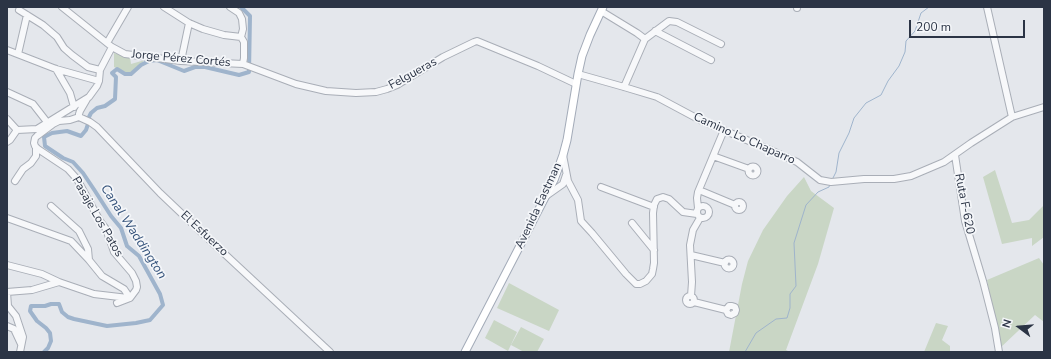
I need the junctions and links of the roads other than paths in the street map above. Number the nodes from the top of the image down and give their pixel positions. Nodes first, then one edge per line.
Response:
1 (62, 7) edge
2 (128, 7) edge
3 (164, 7) edge
4 (230, 7) edge
5 (987, 7) edge
6 (602, 9) edge
7 (19, 10) dead end
8 (27, 15) junction
9 (189, 23) junction
10 (655, 31) junction
11 (241, 37) junction
12 (645, 39) junction
13 (721, 44) dead end
14 (110, 45) junction
15 (7, 50) edge
16 (18, 54) junction
17 (710, 60) dead end
18 (181, 61) junction
19 (244, 65) junction
20 (56, 69) junction
21 (100, 70) junction
22 (578, 74) junction
23 (99, 81) junction
24 (576, 84) junction
25 (624, 87) junction
26 (7, 92) edge
27 (89, 97) junction
28 (74, 107) junction
29 (1044, 107) edge
30 (79, 117) junction
31 (1012, 117) junction
32 (7, 119) edge
33 (47, 122) junction
34 (18, 130) junction
35 (724, 130) junction
36 (7, 142) edge
37 (36, 148) junction
38 (955, 155) junction
39 (563, 156) junction
40 (713, 156) junction
41 (749, 169) dead end
42 (567, 173) junction
43 (15, 181) dead end
44 (601, 187) dead end
45 (559, 188) junction
46 (572, 188) junction
47 (699, 190) junction
48 (546, 196) junction
49 (735, 205) dead end
50 (51, 206) dead end
51 (654, 207) junction
52 (699, 213) junction
53 (7, 218) edge
54 (632, 223) dead end
55 (654, 250) junction
56 (691, 255) junction
57 (90, 260) junction
58 (725, 263) dead end
59 (7, 265) edge
60 (59, 282) junction
61 (130, 298) junction
62 (117, 303) dead end
63 (726, 310) dead end
64 (7, 326) edge
65 (21, 344) junction
66 (20, 352) edge
67 (330, 352) edge
68 (465, 352) edge
69 (999, 352) edge

1 - 14 street, Jorge Pérez Cortés
2 - 14 street
3 - 9 street
4 - 11 street
5 - 31 street
6 - 12 street
6 - 22 main road, Avenida Eastman
7 - 8 street
8 - 16 street
8 - 21 street
9 - 11 street
9 - 18 street
10 - 12 street
10 - 13 street
10 - 17 street
11 - 19 street
12 - 25 street
14 - 18 street, Jorge Pérez Cortés
14 - 21 street
15 - 16 street
16 - 20 street
18 - 19 street, Jorge Pérez Cortés
19 - 24 street, Felgueras
20 - 23 street
20 - 28 street
21 - 23 street
22 - 24 main road, Avenida Eastman
22 - 25 street, Camino Lo Chaparro
23 - 27 street
24 - 39 main road, Avenida Eastman
25 - 35 street, Camino Lo Chaparro
26 - 33 street
27 - 28 street
27 - 30 street
28 - 33 street
29 - 31 street
30 - 37 street
30 - 67 street, El Esfuerzo
31 - 38 street
32 - 34 street
33 - 34 street
34 - 36 street
35 - 38 street, Camino Lo Chaparro
35 - 40 street
37 - 43 street
37 - 61 street, Pasaje Los Patos
38 - 69 street, Ruta F-620
39 - 42 street
39 - 48 main road, Avenida Eastman
40 - 41 street
40 - 47 street
42 - 45 street
42 - 46 street
44 - 51 street
45 - 46 street
45 - 48 street
46 - 55 street
47 - 49 street
47 - 52 street
48 - 68 main road, Avenida Eastman
50 - 57 street
51 - 52 street
51 - 55 street
52 - 56 street
53 - 57 street
54 - 55 street
56 - 58 street
56 - 63 street
57 - 61 street
59 - 60 street
60 - 61 street
60 - 65 street
61 - 62 street
64 - 65 street
65 - 66 street

